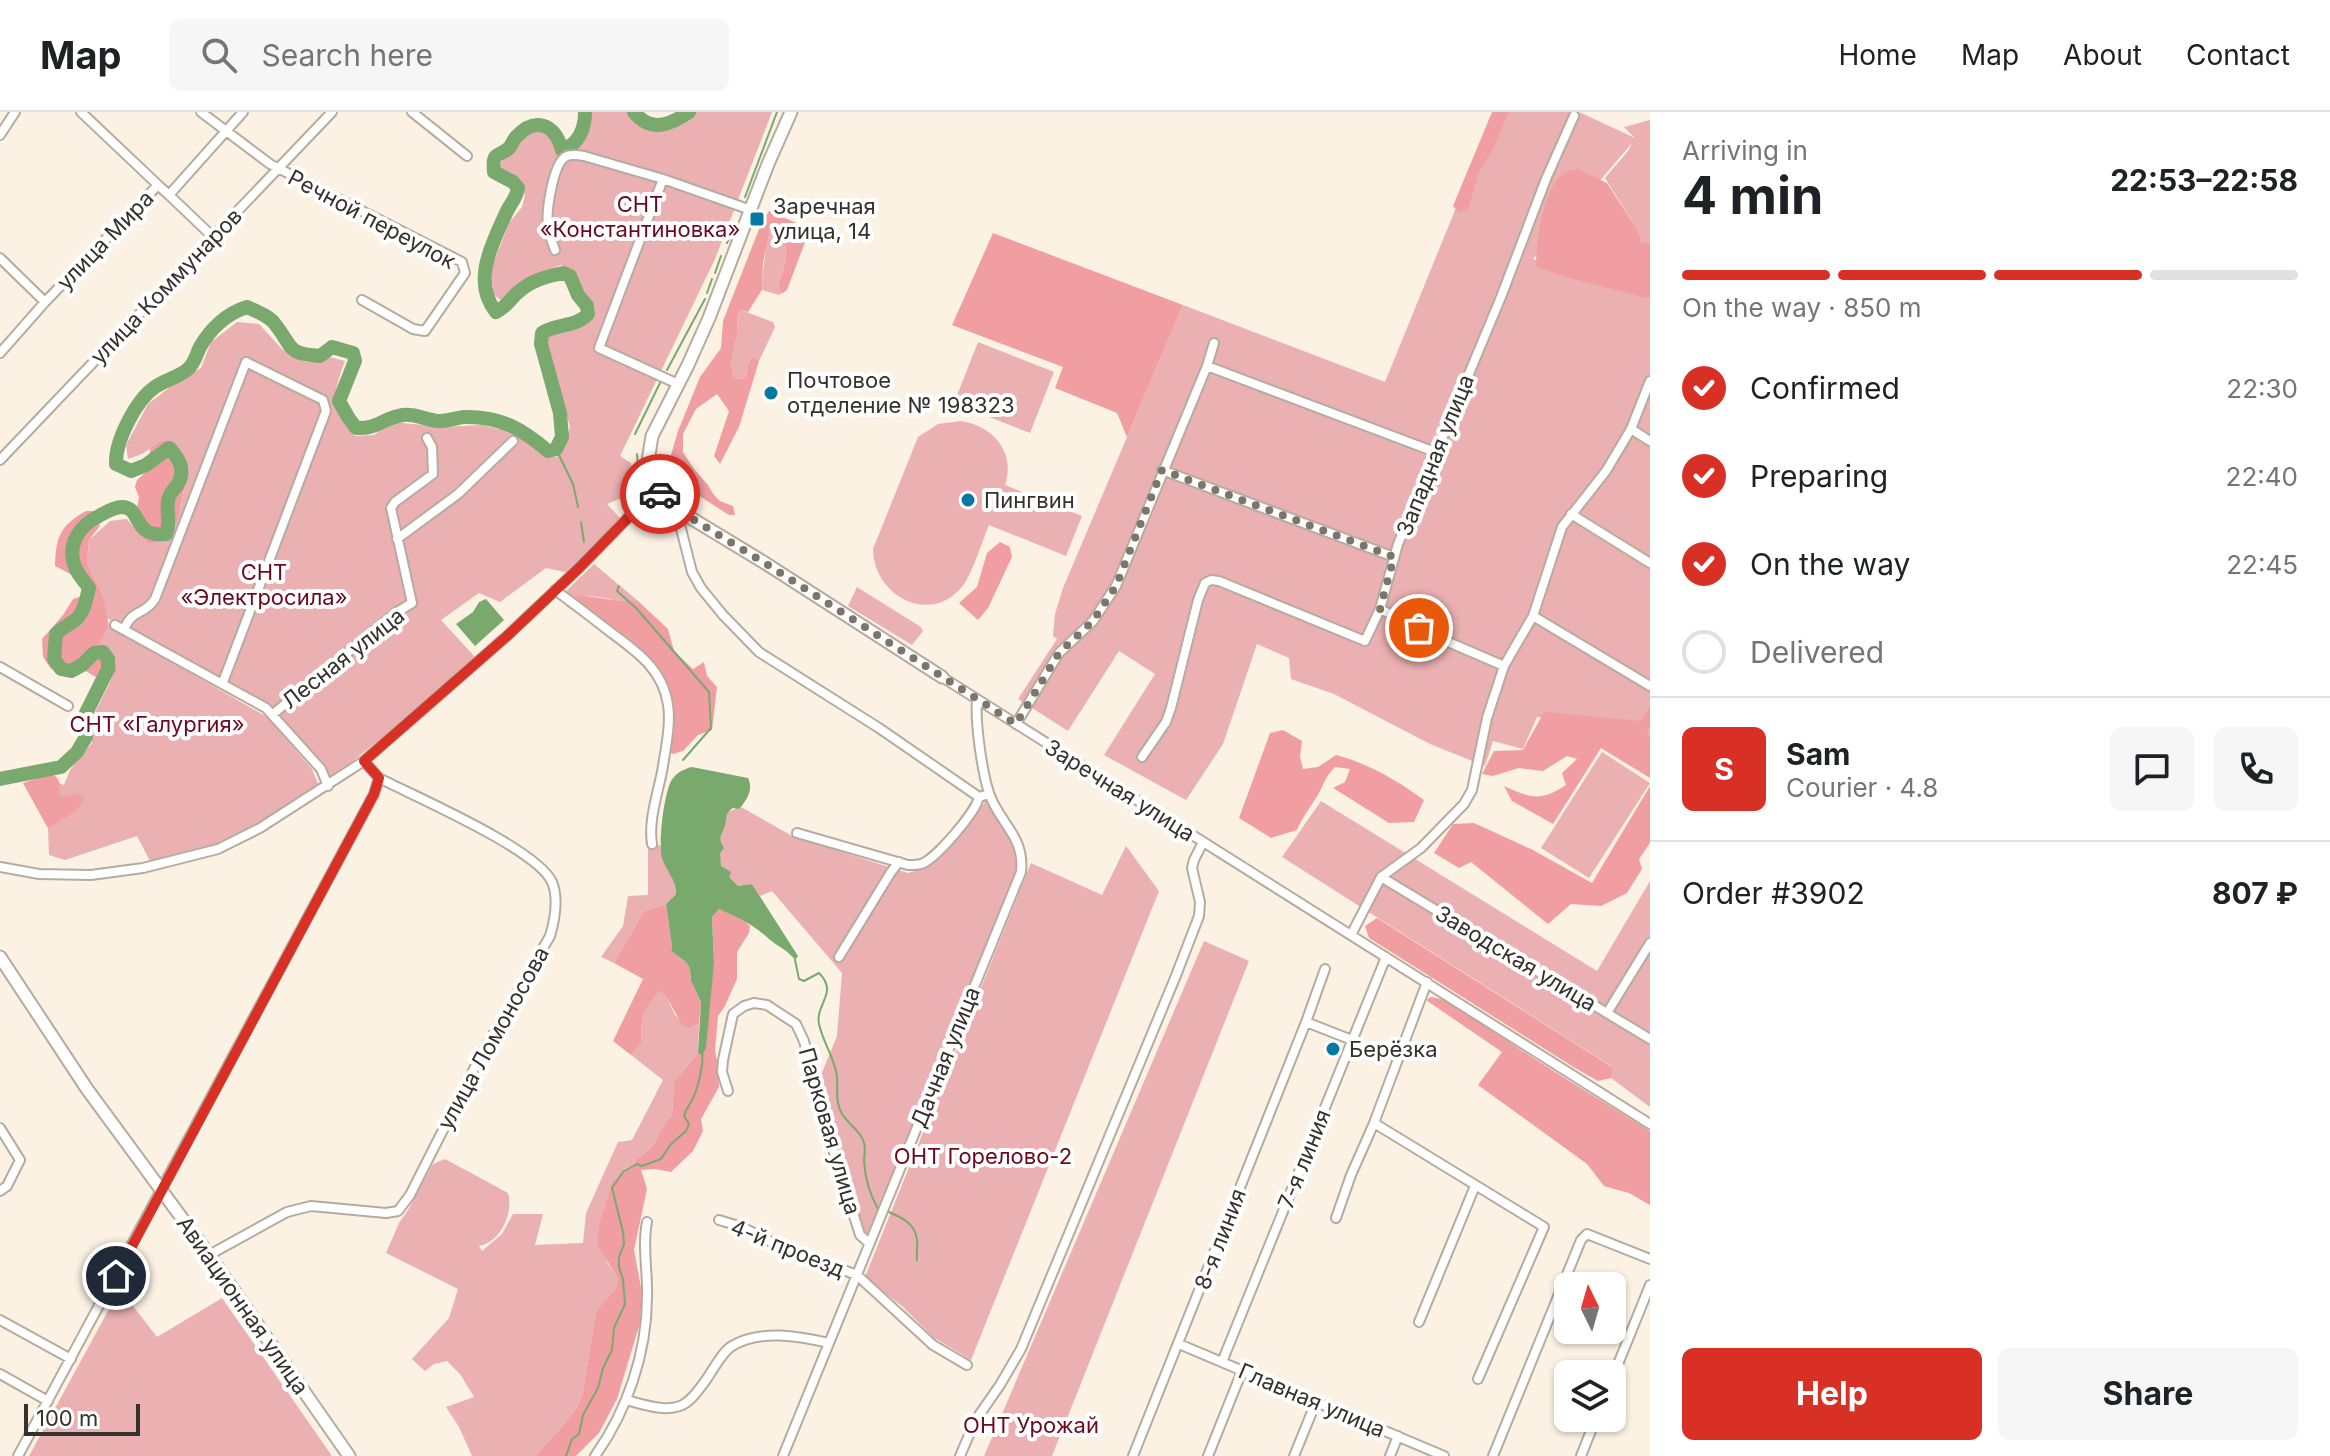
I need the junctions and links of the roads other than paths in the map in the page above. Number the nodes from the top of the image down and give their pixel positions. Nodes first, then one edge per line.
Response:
1 (15, 112) edge
2 (81, 112) edge
3 (201, 112) edge
4 (243, 112) edge
5 (332, 112) edge
6 (412, 112) edge
7 (791, 112) edge
8 (1574, 116) dead end
9 (228, 131) junction
10 (0, 135) edge
11 (467, 156) dead end
12 (279, 169) junction
13 (663, 179) junction
14 (158, 185) junction
15 (169, 195) junction
16 (751, 210) junction
17 (213, 237) junction
18 (555, 250) dead end
19 (0, 258) edge
20 (362, 300) dead end
21 (45, 302) junction
22 (1214, 343) dead end
23 (0, 353) edge
24 (1207, 366) junction
25 (1650, 381) edge
26 (678, 384) junction
27 (1631, 429) junction
28 (427, 438) dead end
29 (513, 441) dead end
30 (1650, 441) edge
31 (1435, 452) junction
32 (0, 460) edge
33 (1162, 470) junction
34 (656, 489) junction
35 (676, 509) junction
36 (1571, 514) junction
37 (397, 539) junction
38 (1394, 557) junction
39 (1650, 563) edge
40 (555, 590) junction
41 (1380, 609) junction
42 (1533, 616) junction
43 (1504, 666) junction
44 (0, 667) edge
45 (942, 677) joint
46 (223, 682) junction
47 (1650, 686) edge
48 (977, 700) junction
49 (68, 706) dead end
50 (273, 714) junction
51 (1016, 724) junction
52 (1142, 757) dead end
53 (364, 761) junction
54 (379, 778) junction
55 (328, 786) junction
56 (989, 794) junction
57 (979, 797) junction
58 (797, 833) dead end
59 (1203, 842) junction
60 (652, 844) dead end
61 (899, 862) junction
62 (0, 867) edge
63 (1381, 877) junction
64 (1351, 935) junction
65 (1650, 943) edge
66 (0, 957) edge
67 (839, 957) dead end
68 (1386, 957) junction
69 (1325, 969) dead end
70 (1427, 982) junction
71 (1607, 1013) junction
72 (1306, 1022) junction
73 (1650, 1039) edge
74 (1352, 1040) junction
75 (728, 1091) dead end
76 (1374, 1123) junction
77 (1650, 1124) edge
78 (0, 1128) edge
79 (1475, 1186) junction
80 (0, 1191) edge
81 (162, 1191) junction
82 (1336, 1218) dead end
83 (719, 1220) dead end
84 (647, 1222) dead end
85 (869, 1243) junction
86 (209, 1255) junction
87 (1650, 1259) edge
88 (857, 1275) junction
89 (1650, 1285) edge
90 (0, 1320) edge
91 (1419, 1322) dead end
92 (829, 1343) junction
93 (1179, 1344) junction
94 (71, 1359) junction
95 (1620, 1360) edge
96 (1222, 1362) junction
97 (967, 1365) dead end
98 (1242, 1371) junction
99 (0, 1374) edge
100 (1478, 1379) dead end
101 (626, 1400) junction
102 (48, 1401) junction
103 (1316, 1402) junction
104 (1590, 1432) edge
105 (1398, 1436) junction
106 (18, 1456) edge
107 (349, 1456) edge
108 (595, 1456) edge
109 (783, 1456) edge
110 (960, 1456) edge
111 (1133, 1456) edge
112 (1208, 1456) edge
113 (1294, 1456) edge
114 (1390, 1456) edge
115 (1444, 1456) edge
116 (1493, 1456) edge
117 (1581, 1456) edge

1 - 10 street
2 - 14 street
3 - 9 street, Речной переулок
4 - 9 street, улица Мира
5 - 12 street, улица Коммунаров
6 - 11 street
7 - 16 street
8 - 31 street, Западная улица
9 - 12 street, Речной переулок
9 - 15 street, улица Мира
12 - 17 street, улица Коммунаров
12 - 20 street, Речной переулок
13 - 16 street
13 - 18 street
13 - 26 street
14 - 15 street, улица Мира
14 - 21 street, улица Мира
15 - 17 street
16 - 26 street
17 - 32 street, улица Коммунаров
19 - 21 street
21 - 23 street, улица Мира
22 - 24 street
24 - 31 street
24 - 33 street
25 - 27 street
26 - 34 street
27 - 30 street
27 - 36 street
28 - 37 street
29 - 37 street
31 - 38 street, Западная улица
33 - 38 street
33 - 51 street
34 - 35 street, Заречная улица
34 - 40 street
35 - 45 street, Заречная улица
35 - 57 street
36 - 39 street
36 - 42 street
37 - 50 street, Лесная улица
38 - 41 street, Западная улица
40 - 53 street
40 - 60 street
41 - 43 street
41 - 52 street, Западная улица
42 - 43 street
42 - 47 street
43 - 63 street
44 - 49 street
45 - 48 street, Заречная улица
46 - 46 street
46 - 50 street
48 - 51 street, Заречная улица
48 - 56 street, Дачная улица
50 - 55 street
51 - 59 street, Заречная улица
53 - 54 street, улица Ломоносова
53 - 55 street
54 - 81 street
54 - 86 street, улица Ломоносова
55 - 62 street
56 - 57 street
56 - 85 street, Дачная улица
57 - 61 street
58 - 61 street
59 - 64 street, Заречная улица
59 - 110 street
61 - 67 street
63 - 64 street
63 - 71 street, Заводская улица
64 - 68 street, Заречная улица
65 - 71 street
66 - 81 street, Авиационная улица
68 - 70 street, Заречная улица
68 - 74 street, 7-я линия
69 - 72 street, 8-я линия
70 - 76 street
70 - 77 street, Заречная улица
71 - 73 street, Заводская улица
72 - 74 street
72 - 93 street, 8-я линия
74 - 96 street, 7-я линия
75 - 85 street, Парковая улица
76 - 79 street
76 - 82 street
78 - 80 street
79 - 91 street
79 - 100 street
81 - 86 street, Авиационная улица
81 - 94 street
83 - 88 street, 4-й проезд
84 - 101 street
85 - 88 street, Дачная улица
86 - 107 street, Авиационная улица
87 - 116 street
88 - 92 street, Дачная улица
88 - 97 street
89 - 95 street
90 - 94 street
92 - 101 street
92 - 109 street, Дачная улица
93 - 96 street, Главная улица
93 - 111 street, 8-я линия
94 - 102 street
96 - 98 street, Главная улица
98 - 103 street, Главная улица
98 - 112 street
99 - 102 street
101 - 108 street
102 - 106 street
103 - 105 street, Главная улица
103 - 113 street
104 - 117 street
105 - 114 street
105 - 115 street, Главная улица

